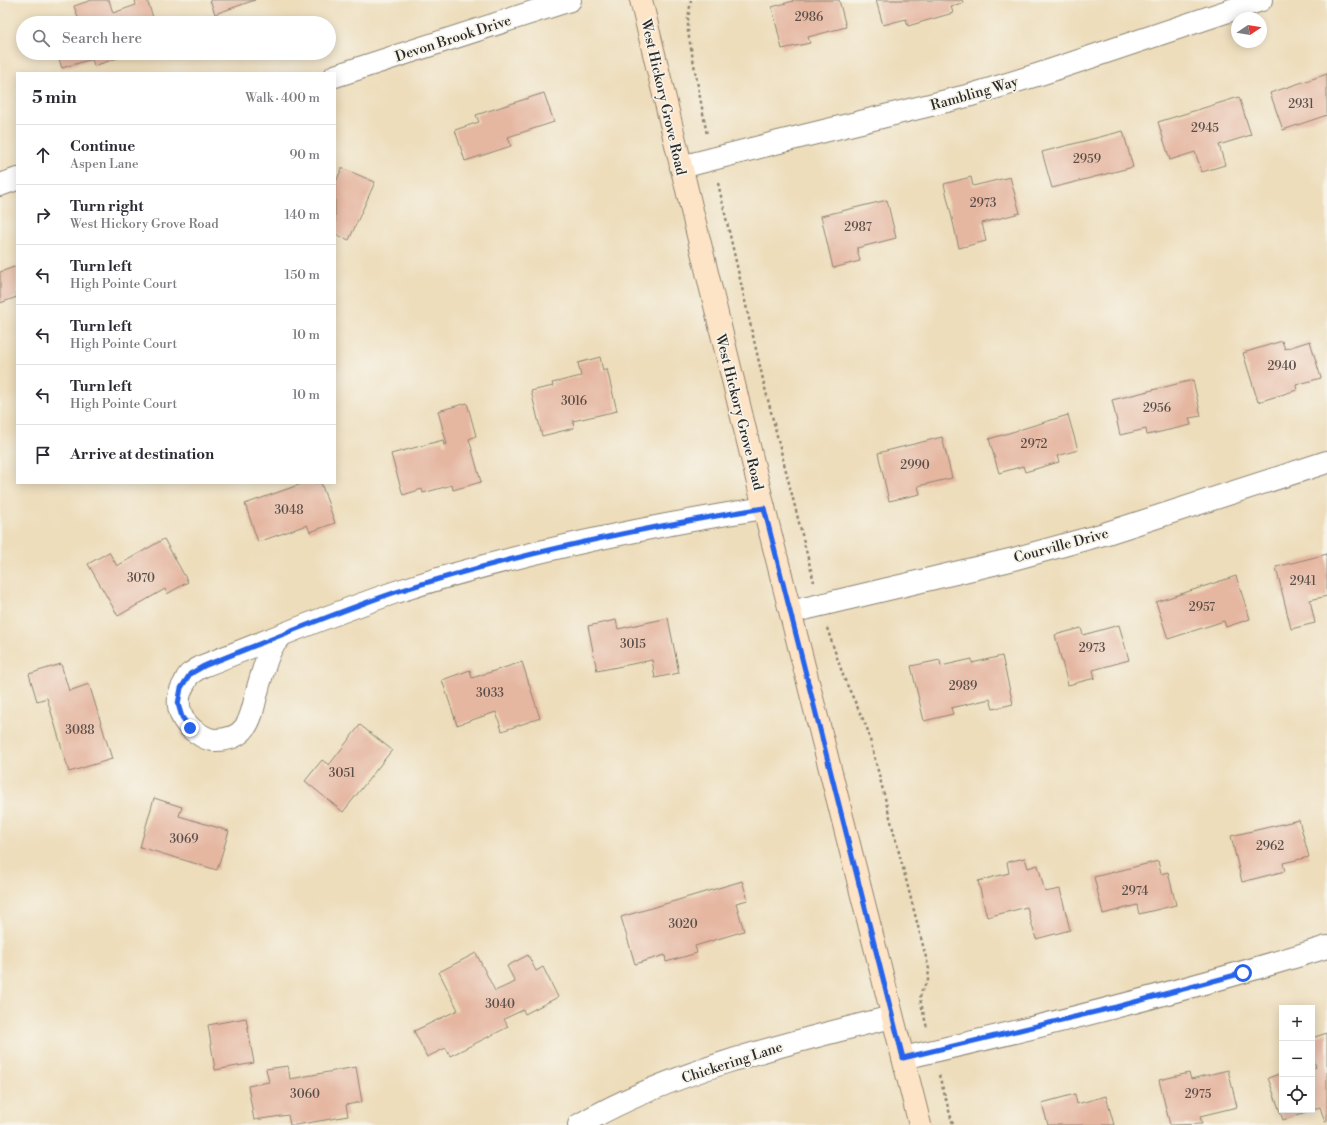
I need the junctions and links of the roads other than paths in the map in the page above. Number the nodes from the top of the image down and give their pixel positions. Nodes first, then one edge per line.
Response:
1 (570, 0) edge
2 (641, 0) edge
3 (1261, 0) edge
4 (336, 76) edge
5 (681, 167) junction
6 (16, 179) edge
7 (0, 185) edge
8 (1327, 462) edge
9 (764, 508) junction
10 (791, 612) junction
11 (282, 635) junction
12 (1327, 947) edge
13 (892, 1017) junction
14 (903, 1058) junction
15 (579, 1125) edge
16 (920, 1125) edge

1 - 4 street, Devon Brook Drive
2 - 5 street, West Hickory Grove Road
3 - 5 street, Rambling Way
5 - 9 street, West Hickory Grove Road
6 - 7 street
8 - 10 street, Courville Drive
9 - 10 street, West Hickory Grove Road
9 - 11 street
10 - 13 street, West Hickory Grove Road
11 - 11 street
12 - 14 street
13 - 14 street, West Hickory Grove Road
13 - 15 street, Chickering Lane
14 - 16 street, West Hickory Grove Road

